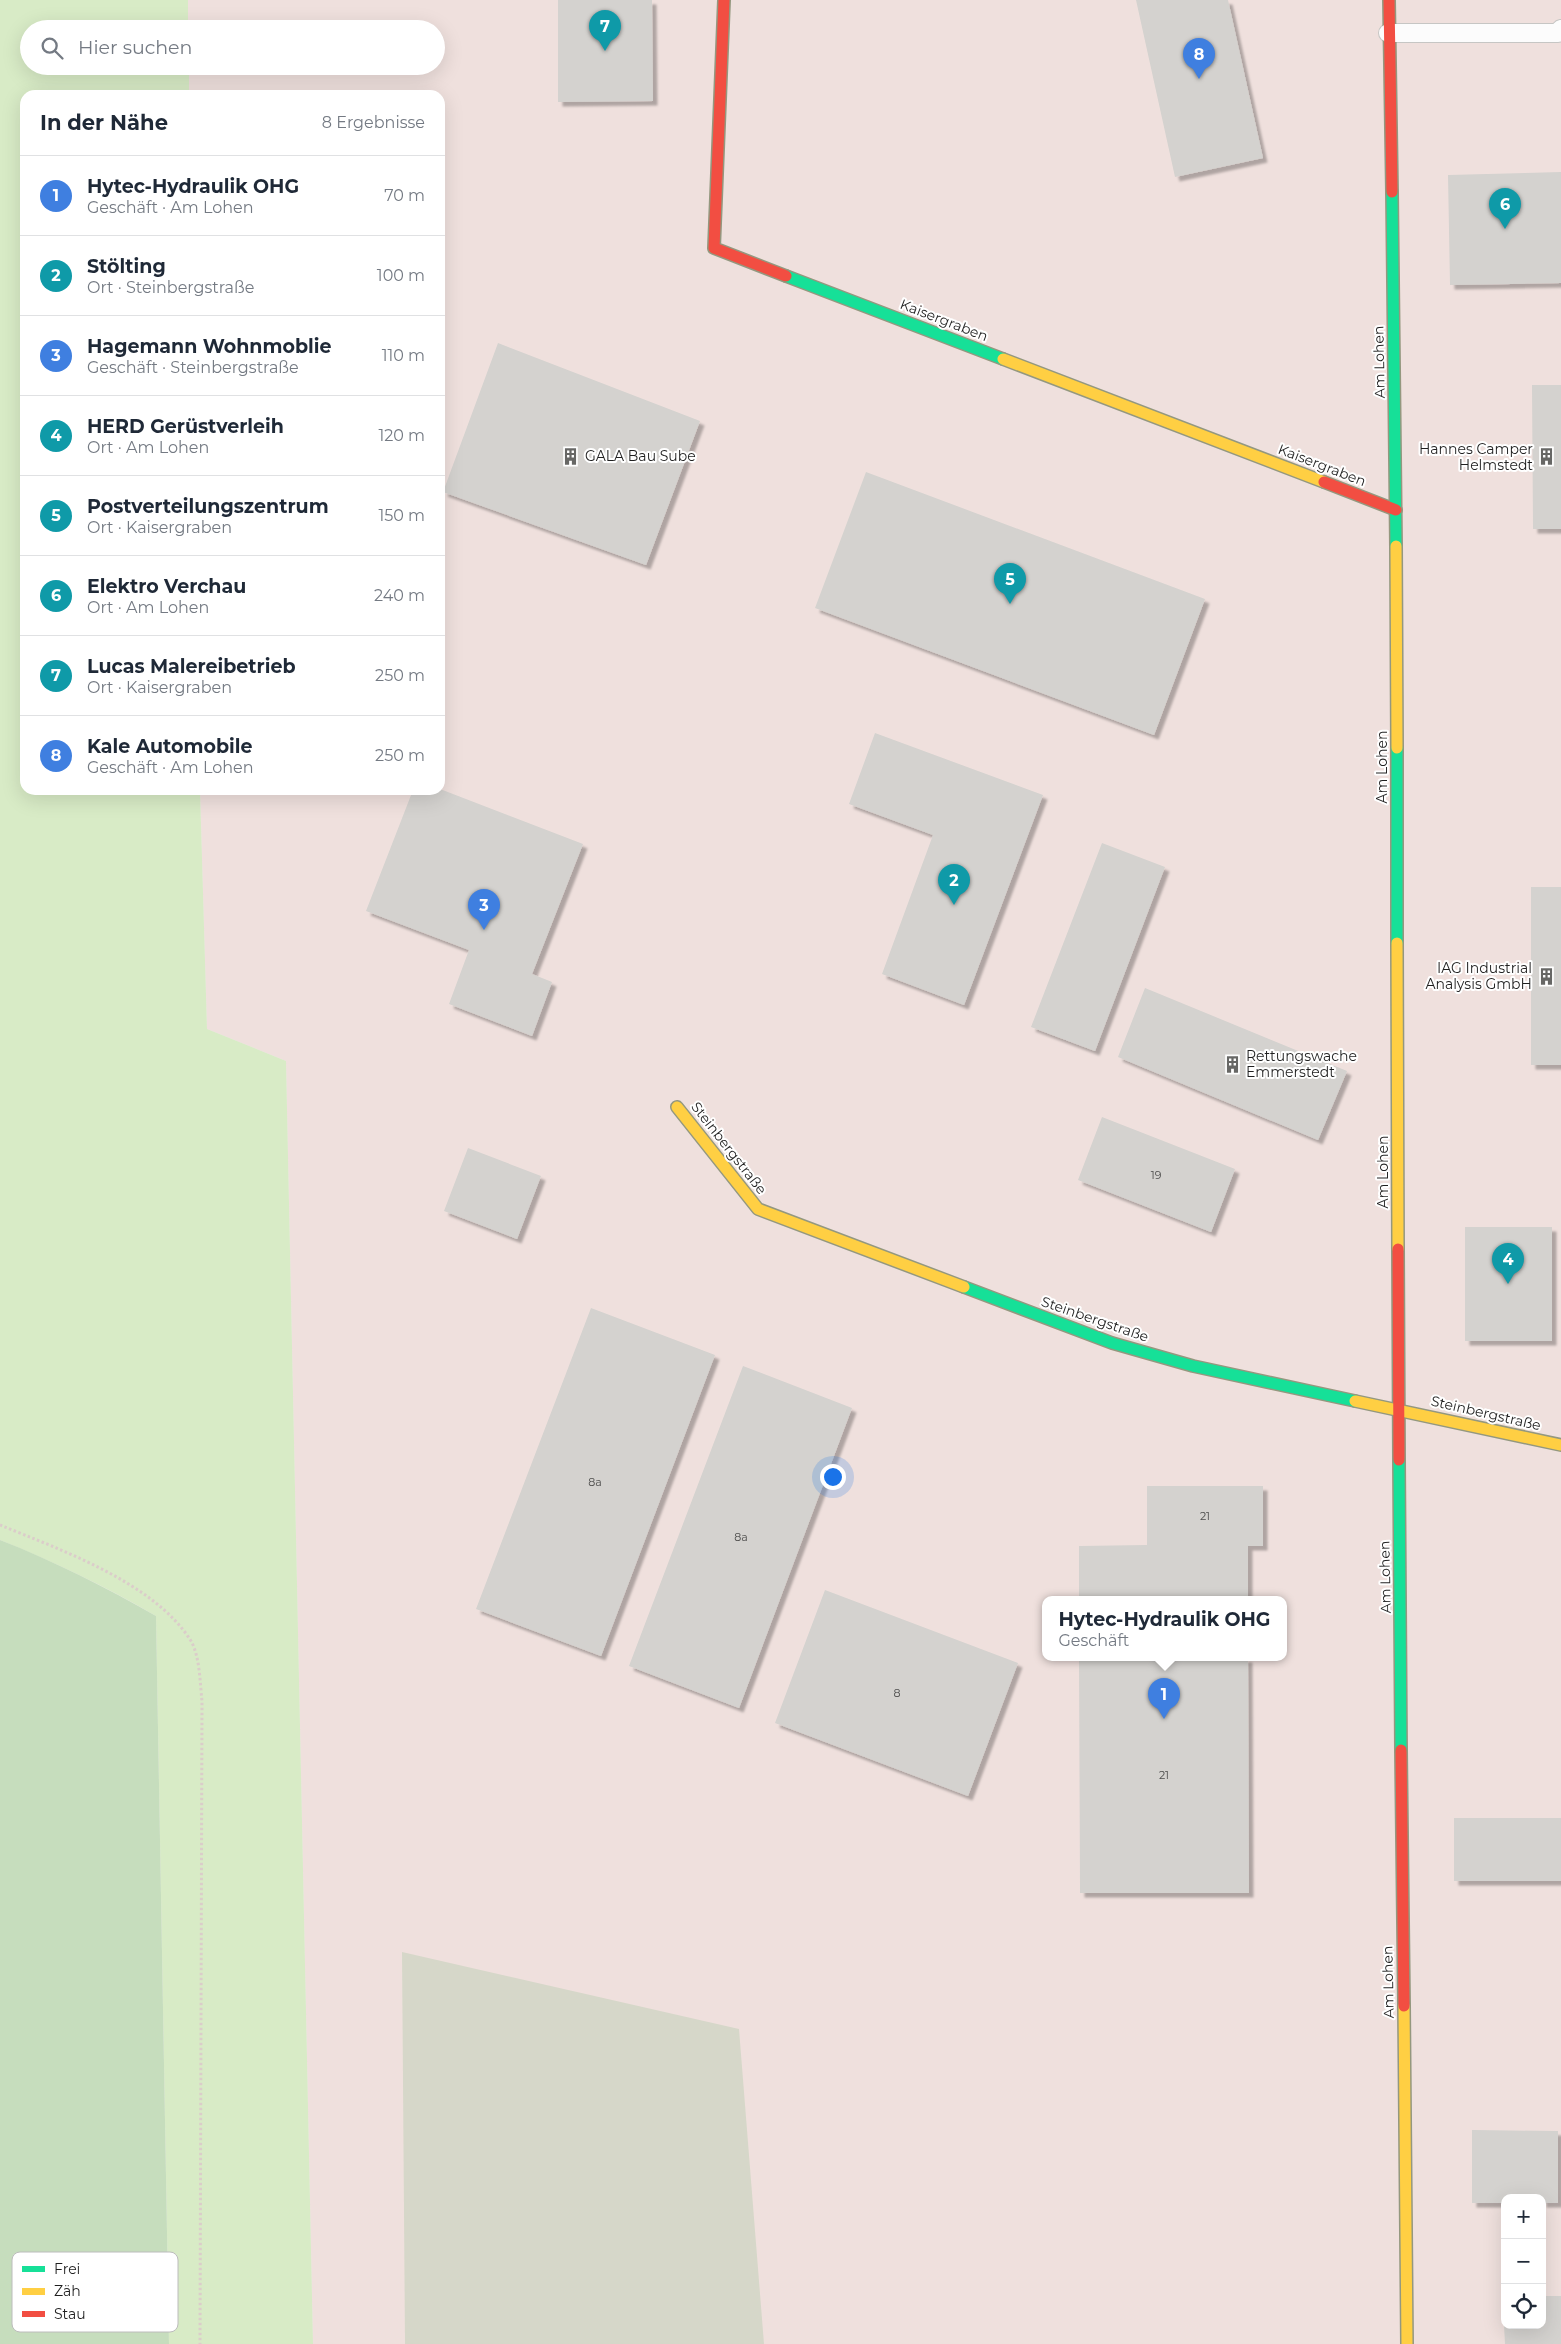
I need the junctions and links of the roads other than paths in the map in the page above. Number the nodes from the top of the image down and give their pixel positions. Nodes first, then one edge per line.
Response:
1 (724, 0) edge
2 (1389, 0) edge
3 (1561, 29) edge
4 (1388, 34) junction
5 (1396, 510) junction
6 (677, 1107) dead end
7 (1398, 1408) junction
8 (1561, 1445) edge
9 (1406, 2344) edge

1 - 5 street, Kaisergraben
2 - 4 street, Am Lohen
3 - 4 lane
4 - 5 street, Am Lohen
5 - 7 street, Am Lohen
6 - 7 street, Steinbergstraße
7 - 8 street, Steinbergstraße
7 - 9 street, Am Lohen

